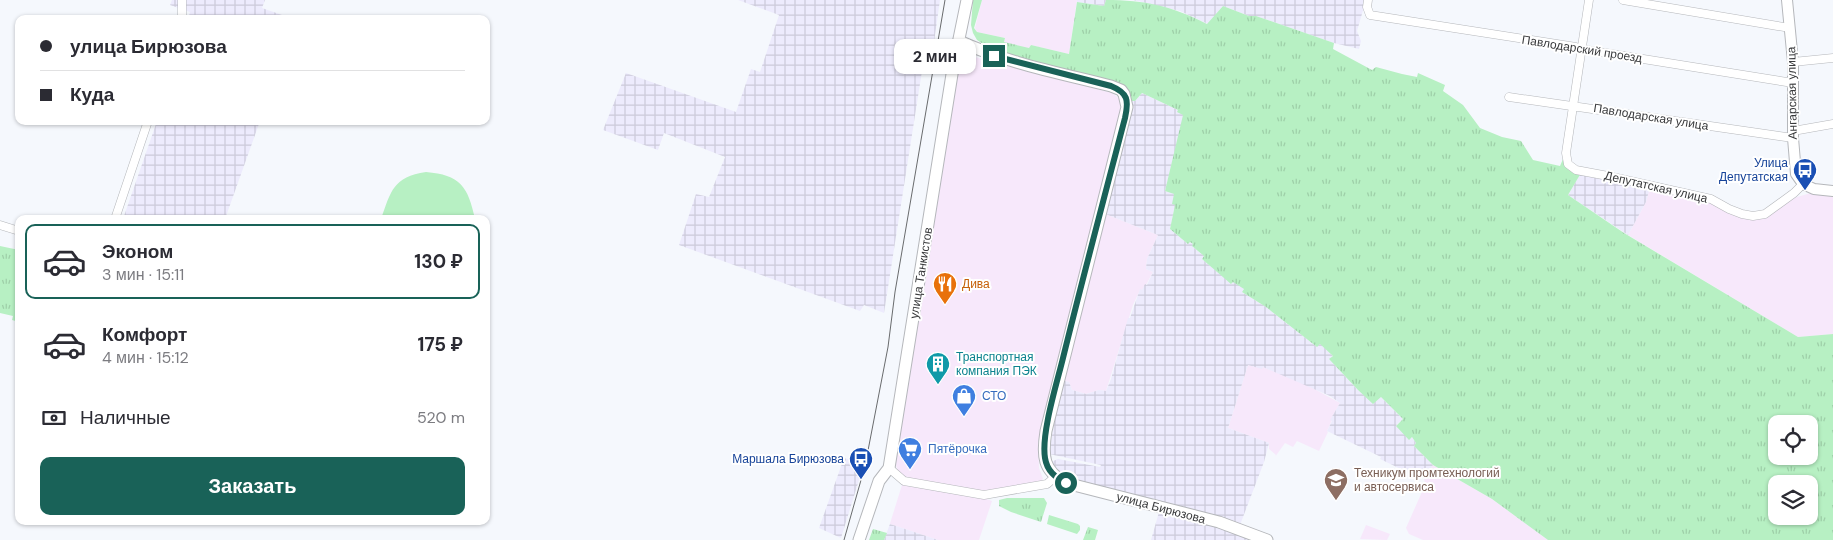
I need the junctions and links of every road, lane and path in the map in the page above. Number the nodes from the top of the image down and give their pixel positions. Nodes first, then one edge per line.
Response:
1 (182, 0) edge
2 (967, 0) edge
3 (1368, 0) edge
4 (1589, 0) edge
5 (1623, 0) edge
6 (1787, 0) edge
7 (182, 15) edge
8 (1790, 28) junction
9 (959, 41) junction
10 (1582, 48) junction
11 (1833, 58) edge
12 (1793, 62) junction
13 (1793, 83) junction
14 (1510, 97) dead end
15 (1572, 105) junction
16 (1833, 124) edge
17 (147, 125) edge
18 (1793, 134) junction
19 (1803, 184) junction
20 (1833, 191) edge
21 (116, 215) edge
22 (0, 225) edge
23 (15, 230) edge
24 (889, 468) junction
25 (1055, 477) junction
26 (859, 540) edge
27 (1267, 540) edge

1 - 7 street
2 - 9 main road, улица Танкистов
3 - 10 street, Павлодарский проезд
4 - 10 street
5 - 8 street
6 - 8 street, Ангарская улица
8 - 12 street, Ангарская улица
9 - 24 main road, улица Танкистов
9 - 25 main road
10 - 13 street, Павлодарский проезд
10 - 15 street
11 - 12 street
12 - 13 street, Ангарская улица
13 - 18 street, Ангарская улица
14 - 15 street, Павлодарская улица
15 - 18 street, Павлодарская улица
15 - 19 street, Депутатская улица
16 - 18 street, Павлодарская улица
17 - 21 street
18 - 19 street, Ангарская улица
19 - 20 street
22 - 23 street
24 - 25 street
24 - 26 main road, улица Танкистов
25 - 27 main road, улица Бирюзова

